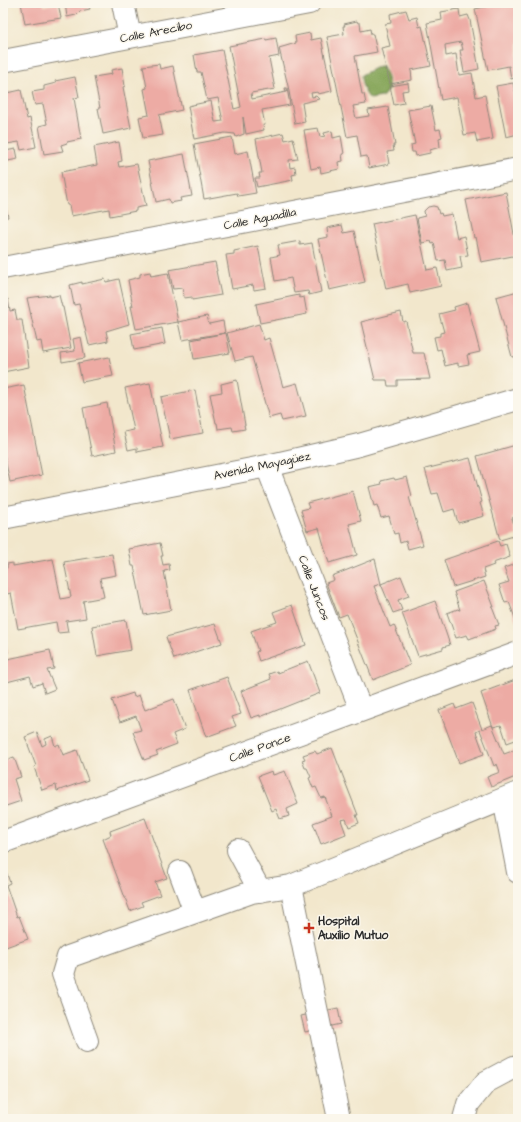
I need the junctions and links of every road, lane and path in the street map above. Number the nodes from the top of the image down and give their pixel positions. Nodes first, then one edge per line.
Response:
1 (123, 3) edge
2 (309, 3) edge
3 (130, 37) junction
4 (3, 61) edge
5 (518, 169) edge
6 (3, 268) edge
7 (518, 399) edge
8 (267, 466) junction
9 (3, 518) edge
10 (518, 653) edge
11 (361, 710) junction
12 (511, 796) edge
13 (3, 842) edge
14 (238, 850) dead end
15 (180, 872) dead end
16 (518, 872) edge
17 (291, 886) junction
18 (260, 891) junction
19 (195, 912) junction
20 (87, 1041) dead end
21 (518, 1067) edge
22 (339, 1119) edge
23 (464, 1119) edge

1 - 3 street
2 - 3 street, Calle Arecibo
3 - 4 street, Calle Arecibo
5 - 6 street, Calle Aguadilla
7 - 8 street, Avenida Mayagüez
8 - 9 street, Avenida Mayagüez
8 - 11 street, Calle Juncos
10 - 11 street, Calle Ponce
11 - 13 street, Calle Ponce
12 - 16 street
12 - 17 street
14 - 18 street
15 - 19 street
17 - 18 street
17 - 22 street
18 - 19 street
19 - 20 street
21 - 23 street

